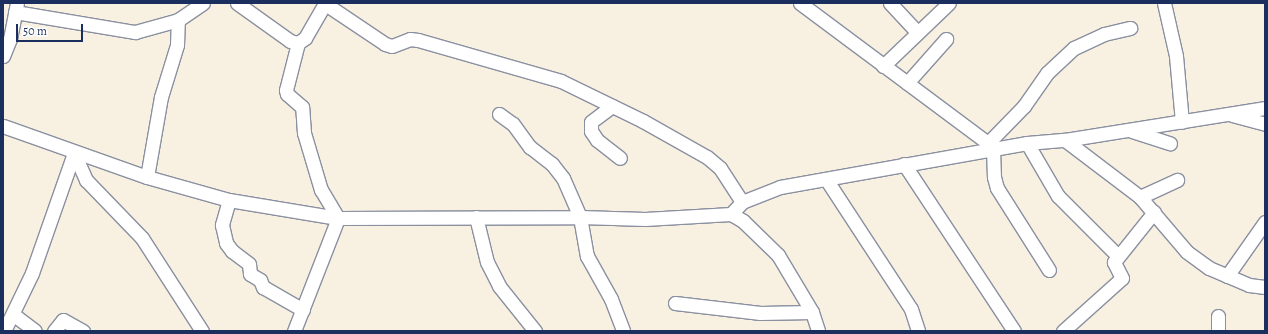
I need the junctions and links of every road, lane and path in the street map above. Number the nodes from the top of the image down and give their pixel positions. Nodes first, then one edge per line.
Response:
1 (203, 3) edge
2 (237, 3) edge
3 (325, 3) edge
4 (800, 3) edge
5 (890, 3) edge
6 (949, 3) edge
7 (1164, 3) edge
8 (12, 15) edge
9 (178, 20) junction
10 (1130, 28) dead end
11 (917, 32) junction
12 (946, 39) dead end
13 (298, 43) junction
14 (3, 56) edge
15 (883, 66) junction
16 (907, 83) junction
17 (612, 106) junction
18 (1265, 108) edge
19 (499, 114) dead end
20 (1228, 114) junction
21 (1182, 122) junction
22 (1265, 124) edge
23 (3, 126) edge
24 (1126, 130) junction
25 (1065, 140) junction
26 (1027, 143) junction
27 (1170, 143) dead end
28 (990, 146) junction
29 (74, 153) junction
30 (620, 158) dead end
31 (904, 164) junction
32 (147, 177) junction
33 (826, 179) junction
34 (1177, 180) dead end
35 (1140, 197) junction
36 (229, 200) junction
37 (742, 202) junction
38 (1154, 212) junction
39 (731, 214) junction
40 (476, 217) junction
41 (580, 217) junction
42 (338, 218) junction
43 (1265, 222) edge
44 (1118, 256) junction
45 (1049, 270) dead end
46 (1227, 276) junction
47 (1265, 287) edge
48 (675, 303) dead end
49 (303, 310) junction
50 (812, 312) junction
51 (14, 314) junction
52 (1218, 316) dead end
53 (4, 331) edge
54 (35, 331) edge
55 (54, 331) edge
56 (83, 331) edge
57 (202, 331) edge
58 (294, 331) edge
59 (534, 331) edge
60 (623, 331) edge
61 (818, 331) edge
62 (918, 331) edge
63 (1014, 331) edge
64 (1063, 331) edge
65 (1218, 331) edge

1 - 9 street
2 - 13 street
3 - 13 street
3 - 17 street
4 - 15 street
5 - 11 street
6 - 11 street
7 - 21 street
8 - 9 street
8 - 14 street
9 - 32 street
10 - 28 street
11 - 15 street
12 - 16 street
13 - 42 street
15 - 16 street
16 - 28 street
17 - 30 street
17 - 37 street
18 - 20 street
19 - 41 street
20 - 21 street
20 - 22 street
21 - 24 street
23 - 29 street
24 - 25 street
24 - 27 street
25 - 26 street
25 - 35 street
26 - 28 street
26 - 44 street
28 - 31 street
28 - 45 street
29 - 32 street
29 - 51 street
29 - 57 street
31 - 33 street
31 - 63 street
32 - 36 street
33 - 37 street
33 - 62 street
34 - 35 street
35 - 38 street
36 - 42 street
36 - 49 street
37 - 39 street
38 - 44 street
38 - 46 street
39 - 41 street
39 - 50 street
40 - 41 street
40 - 42 street
40 - 59 street
41 - 60 street
42 - 49 street
43 - 46 street
44 - 64 street
46 - 47 street
48 - 50 street
49 - 58 street
50 - 61 street
51 - 53 street
51 - 54 street
52 - 65 street
55 - 56 street

